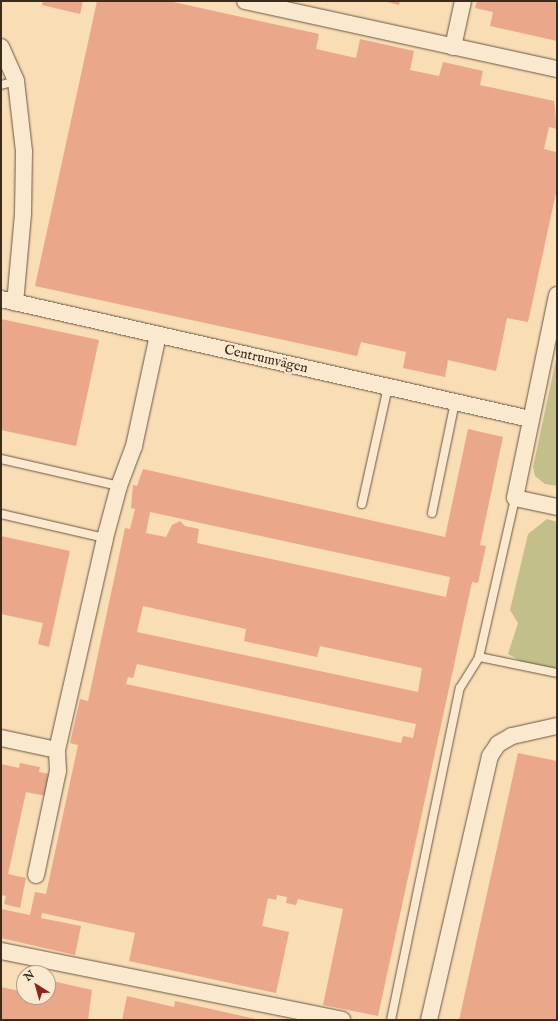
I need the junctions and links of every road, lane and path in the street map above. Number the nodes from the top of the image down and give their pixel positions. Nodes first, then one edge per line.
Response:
1 (245, 1) edge
2 (463, 1) edge
3 (1, 47) edge
4 (453, 47) junction
5 (557, 69) edge
6 (8, 83) edge
7 (557, 295) edge
8 (8, 301) edge
9 (158, 335) junction
10 (388, 387) junction
11 (455, 402) junction
12 (530, 420) junction
13 (1, 459) edge
14 (119, 486) junction
15 (514, 498) junction
16 (362, 504) dead end
17 (557, 507) edge
18 (1, 514) edge
19 (432, 514) dead end
20 (106, 538) junction
21 (479, 657) junction
22 (557, 673) edge
23 (557, 726) edge
24 (1, 738) edge
25 (56, 750) junction
26 (36, 875) dead end
27 (1, 951) edge
28 (342, 1020) edge
29 (391, 1020) edge
30 (429, 1020) edge

1 - 4 street
2 - 4 street
3 - 6 street
4 - 5 street
6 - 8 street
7 - 12 street
8 - 9 street, Centrumvägen
9 - 10 street, Centrumvägen
9 - 14 street
10 - 11 street, Centrumvägen
10 - 16 lane
11 - 12 street, Centrumvägen
11 - 19 lane
12 - 15 street
13 - 14 lane
14 - 20 street
15 - 17 street
15 - 21 lane
18 - 20 lane
20 - 25 street
21 - 22 lane
21 - 29 lane
23 - 30 street
24 - 25 street
25 - 26 street
27 - 28 street

